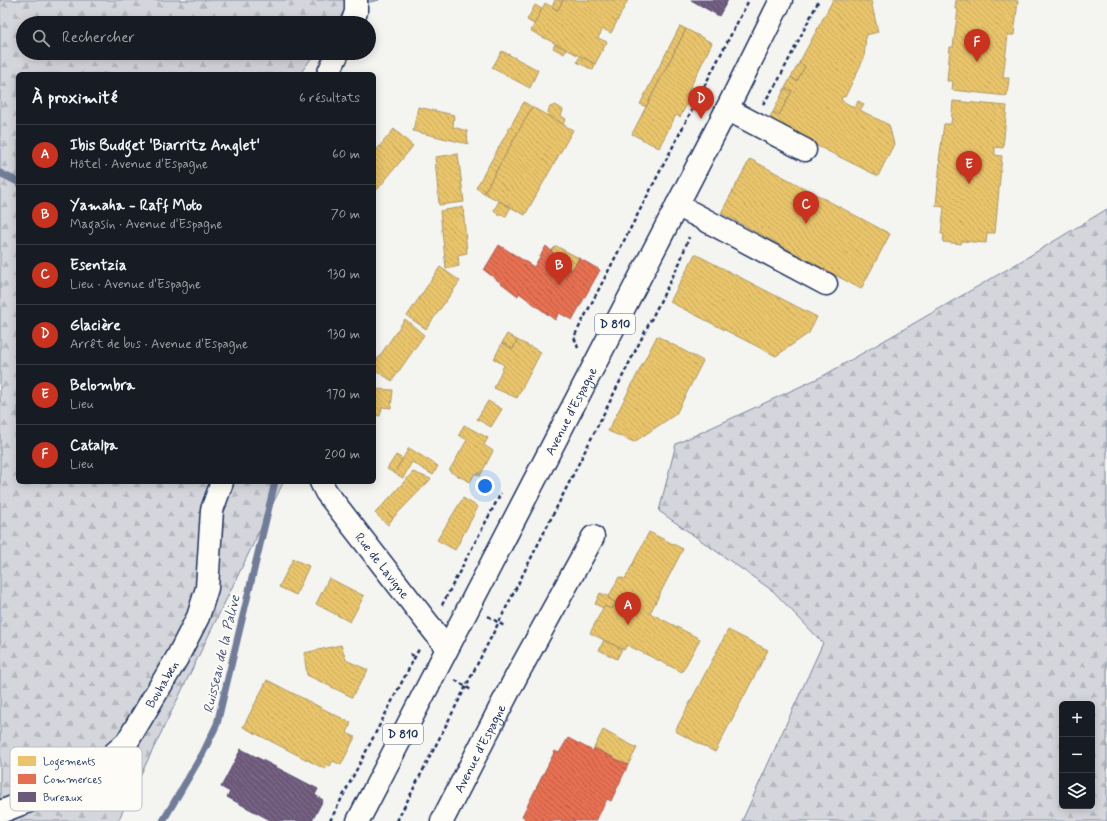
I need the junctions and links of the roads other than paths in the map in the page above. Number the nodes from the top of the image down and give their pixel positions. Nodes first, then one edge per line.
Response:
1 (356, 0) edge
2 (782, 0) edge
3 (355, 16) edge
4 (335, 60) edge
5 (329, 72) edge
6 (727, 109) junction
7 (805, 150) dead end
8 (686, 211) junction
9 (826, 284) dead end
10 (221, 484) edge
11 (322, 484) edge
12 (593, 536) dead end
13 (448, 648) junction
14 (121, 747) edge
15 (10, 808) edge
16 (0, 812) edge
17 (358, 821) edge
18 (442, 821) edge

1 - 3 main road
2 - 6 main road, Avenue d'Espagne / D 810
4 - 5 main road
6 - 7 main road
6 - 8 main road, Avenue d'Espagne / D 810
8 - 9 main road
8 - 13 main road, Avenue d'Espagne / D 810
10 - 14 main road, Bouhaben
11 - 13 main road, Rue de Lavigne
12 - 18 main road, Avenue d'Espagne
13 - 17 main road, Avenue d'Espagne / D 810
15 - 16 main road, Bouhaben

